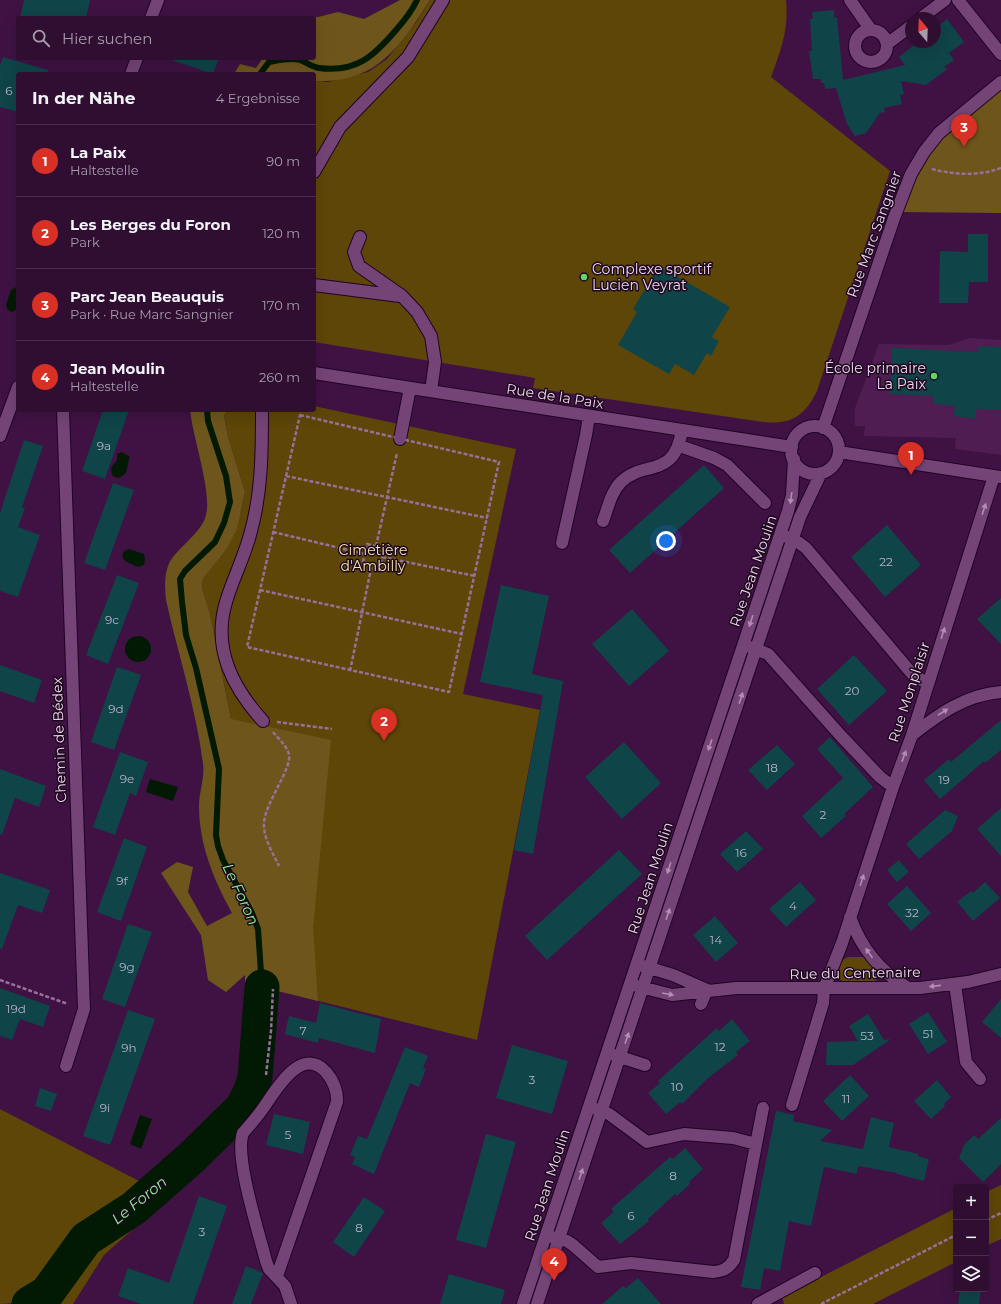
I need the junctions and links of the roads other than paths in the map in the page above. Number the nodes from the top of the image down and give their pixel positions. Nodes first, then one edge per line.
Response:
1 (158, 0) edge
2 (443, 0) edge
3 (850, 0) edge
4 (945, 0) edge
5 (958, 0) edge
6 (929, 12) edge
7 (152, 16) edge
8 (871, 30) junction
9 (905, 30) edge
10 (887, 44) junction
11 (1001, 54) edge
12 (136, 60) edge
13 (132, 72) edge
14 (1001, 82) edge
15 (316, 169) edge
16 (360, 237) dead end
17 (316, 285) edge
18 (402, 296) junction
19 (316, 373) edge
20 (410, 388) junction
21 (431, 391) junction
22 (16, 392) edge
23 (63, 412) edge
24 (262, 412) edge
25 (588, 416) junction
26 (823, 428) junction
27 (682, 430) junction
28 (0, 436) edge
29 (400, 439) road end
30 (680, 446) junction
31 (839, 452) junction
32 (793, 453) junction
33 (821, 473) junction
34 (997, 476) edge
35 (765, 503) dead end
36 (603, 521) dead end
37 (780, 535) junction
38 (794, 539) junction
39 (562, 543) dead end
40 (744, 645) junction
41 (757, 649) junction
42 (927, 683) junction
43 (1001, 692) edge
44 (720, 716) junction
45 (734, 720) junction
46 (263, 721) road end
47 (912, 736) junction
48 (893, 787) junction
49 (695, 790) junction
50 (708, 795) junction
51 (660, 895) junction
52 (673, 899) junction
53 (850, 917) junction
54 (637, 964) junction
55 (650, 968) junction
56 (1001, 974) edge
57 (630, 984) junction
58 (956, 984) junction
59 (643, 988) junction
60 (908, 988) junction
61 (824, 989) junction
62 (707, 990) junction
63 (701, 1004) dead end
64 (607, 1052) junction
65 (620, 1057) junction
66 (66, 1066) dead end
67 (645, 1066) dead end
68 (980, 1079) dead end
69 (792, 1105) dead end
70 (589, 1106) junction
71 (763, 1108) dead end
72 (602, 1110) junction
73 (756, 1144) junction
74 (575, 1203) junction
75 (555, 1206) junction
76 (547, 1235) junction
77 (560, 1239) junction
78 (815, 1273) dead end
79 (277, 1276) junction
80 (524, 1301) edge
81 (291, 1304) edge
82 (538, 1304) edge
83 (758, 1304) edge

1 - 7 street
2 - 15 street
3 - 8 street
4 - 6 street
5 - 11 street
8 - 10 street
8 - 10 street
9 - 10 street
12 - 13 street
14 - 26 street, Rue Marc Sangnier
16 - 18 street
17 - 18 street
18 - 21 street
19 - 20 street, Rue de la Paix
20 - 21 street, Rue de la Paix
20 - 29 street
21 - 25 street, Rue de la Paix
22 - 28 street
23 - 66 street, Chemin de Bédex
24 - 46 street
25 - 27 street, Rue de la Paix
25 - 39 street
26 - 31 street
26 - 32 street
27 - 30 street
27 - 32 street, Rue de la Paix
30 - 35 street
30 - 36 street
31 - 33 street
31 - 34 street
32 - 33 street
32 -> 37 street, Rue Jean Moulin
33 - 38 street, Rue Jean Moulin
42 -> 34 street, Rue Monplaisir
37 - 38 street
37 -> 40 street, Rue Jean Moulin
38 - 41 street, Rue Jean Moulin
38 - 42 street
40 - 41 street
40 - 44 street, Rue Jean Moulin
45 -> 41 street, Rue Jean Moulin
41 - 48 street
42 - 47 street, Rue Monplaisir
47 -> 43 street
44 - 45 street
44 -> 49 street, Rue Jean Moulin
45 - 50 street, Rue Jean Moulin
48 -> 47 street, Rue Monplaisir
53 -> 48 street, Rue Monplaisir
49 - 50 street
49 -> 51 street, Rue Jean Moulin
50 - 52 street, Rue Jean Moulin
51 - 52 street
51 - 54 street, Rue Jean Moulin
55 -> 52 street, Rue Jean Moulin
60 -> 53 street
53 - 61 street, Rue Monplaisir
54 - 55 street, Rue du Centenaire
54 - 57 street, Rue Jean Moulin
55 - 59 street, Rue Jean Moulin
55 - 62 street, Rue du Centenaire
56 - 58 street, Rue du Centenaire
57 - 59 street, Rue du Centenaire
57 - 64 street, Rue Jean Moulin
58 -> 60 street, Rue du Centenaire
58 - 68 street
59 -> 62 street, Rue du Centenaire
65 -> 59 street, Rue Jean Moulin
60 - 61 street, Rue du Centenaire
61 - 62 street, Rue du Centenaire
61 - 69 street, Rue Monplaisir
62 - 63 street
64 - 65 street
64 - 70 street, Rue Jean Moulin
65 - 67 street
65 - 72 street, Rue Jean Moulin
70 - 72 street
70 - 75 street, Rue Jean Moulin
71 - 73 street
72 - 73 street
74 -> 72 street, Rue Jean Moulin
73 - 77 street
74 - 75 street
74 - 77 street, Rue Jean Moulin
75 - 76 street, Rue Jean Moulin
76 - 77 street
76 - 80 street, Rue Jean Moulin
77 - 82 street, Rue Jean Moulin
78 - 83 street
79 - 79 street
79 - 81 street
80 - 82 street

